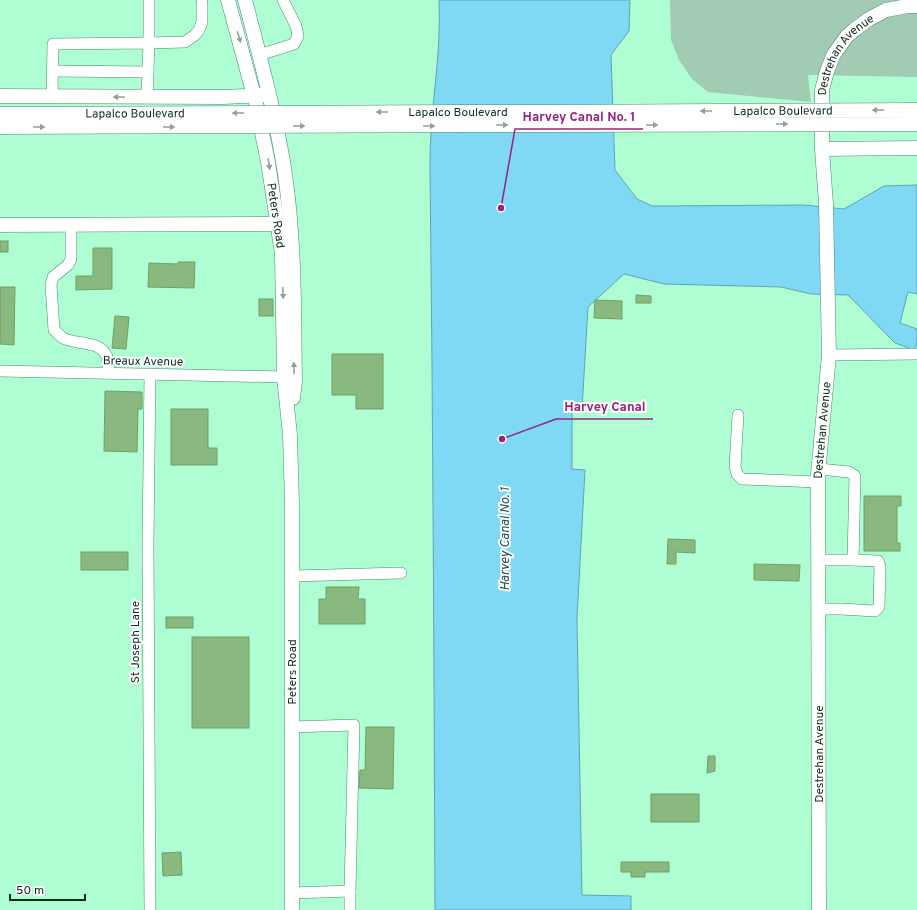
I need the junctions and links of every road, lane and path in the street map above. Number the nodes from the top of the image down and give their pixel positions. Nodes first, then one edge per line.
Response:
1 (148, 0) edge
2 (213, 0) edge
3 (228, 0) edge
4 (245, 0) edge
5 (283, 0) edge
6 (202, 2) edge
7 (917, 6) edge
8 (149, 43) junction
9 (259, 55) junction
10 (52, 71) junction
11 (148, 72) junction
12 (270, 94) junction
13 (0, 96) edge
14 (254, 96) junction
15 (52, 97) junction
16 (147, 97) junction
17 (917, 110) edge
18 (0, 114) edge
19 (917, 124) edge
20 (0, 127) edge
21 (917, 148) edge
22 (822, 149) junction
23 (284, 224) junction
24 (0, 225) edge
25 (71, 225) junction
26 (917, 354) edge
27 (828, 355) junction
28 (0, 371) edge
29 (108, 373) junction
30 (150, 374) junction
31 (284, 377) junction
32 (738, 415) dead end
33 (290, 435) junction
34 (818, 475) junction
35 (818, 560) junction
36 (853, 560) junction
37 (401, 573) dead end
38 (292, 576) junction
39 (818, 609) junction
40 (292, 727) junction
41 (350, 890) junction
42 (292, 893) junction
43 (150, 910) edge
44 (292, 910) edge
45 (350, 910) edge
46 (819, 910) edge

1 - 8 street
2 - 6 street
3 -> 14 main road, Peters Road
4 - 9 main road, Peters Road
5 - 9 street
6 - 8 street
7 - 22 main road, Destrehan Avenue
8 - 10 street
8 - 11 street
9 - 12 main road, Peters Road
10 - 11 street
10 - 15 street
11 - 16 street
12 - 14 main road
12 - 23 main road, Peters Road
13 - 15 main road
14 - 16 main road
14 -> 23 main road, Peters Road
16 -> 15 main road
17 -> 18 main road, Lapalco Boulevard, bridge
20 -> 19 main road, Lapalco Boulevard, bridge
21 - 22 main road
22 - 27 main road, Destrehan Avenue
23 - 25 main road
23 -> 31 main road, Peters Road
33 -> 23 main road, Peters Road
24 - 25 main road
25 - 29 street
26 - 27 street
27 - 34 main road, Destrehan Avenue
28 - 29 street, Breaux Avenue
29 - 30 street, Breaux Avenue
30 - 31 street, Breaux Avenue
30 - 43 street, St Joseph Lane
31 - 33 main road, Peters Road
32 - 34 street
33 - 38 main road, Peters Road
34 - 35 main road, Destrehan Avenue
34 - 36 street
35 - 36 street
35 - 39 main road, Destrehan Avenue
36 - 39 street
37 - 38 street
38 - 40 main road, Peters Road
39 - 46 main road, Destrehan Avenue
40 - 41 street
40 - 42 main road, Peters Road
41 - 42 street
41 - 45 street
42 - 44 main road, Peters Road

